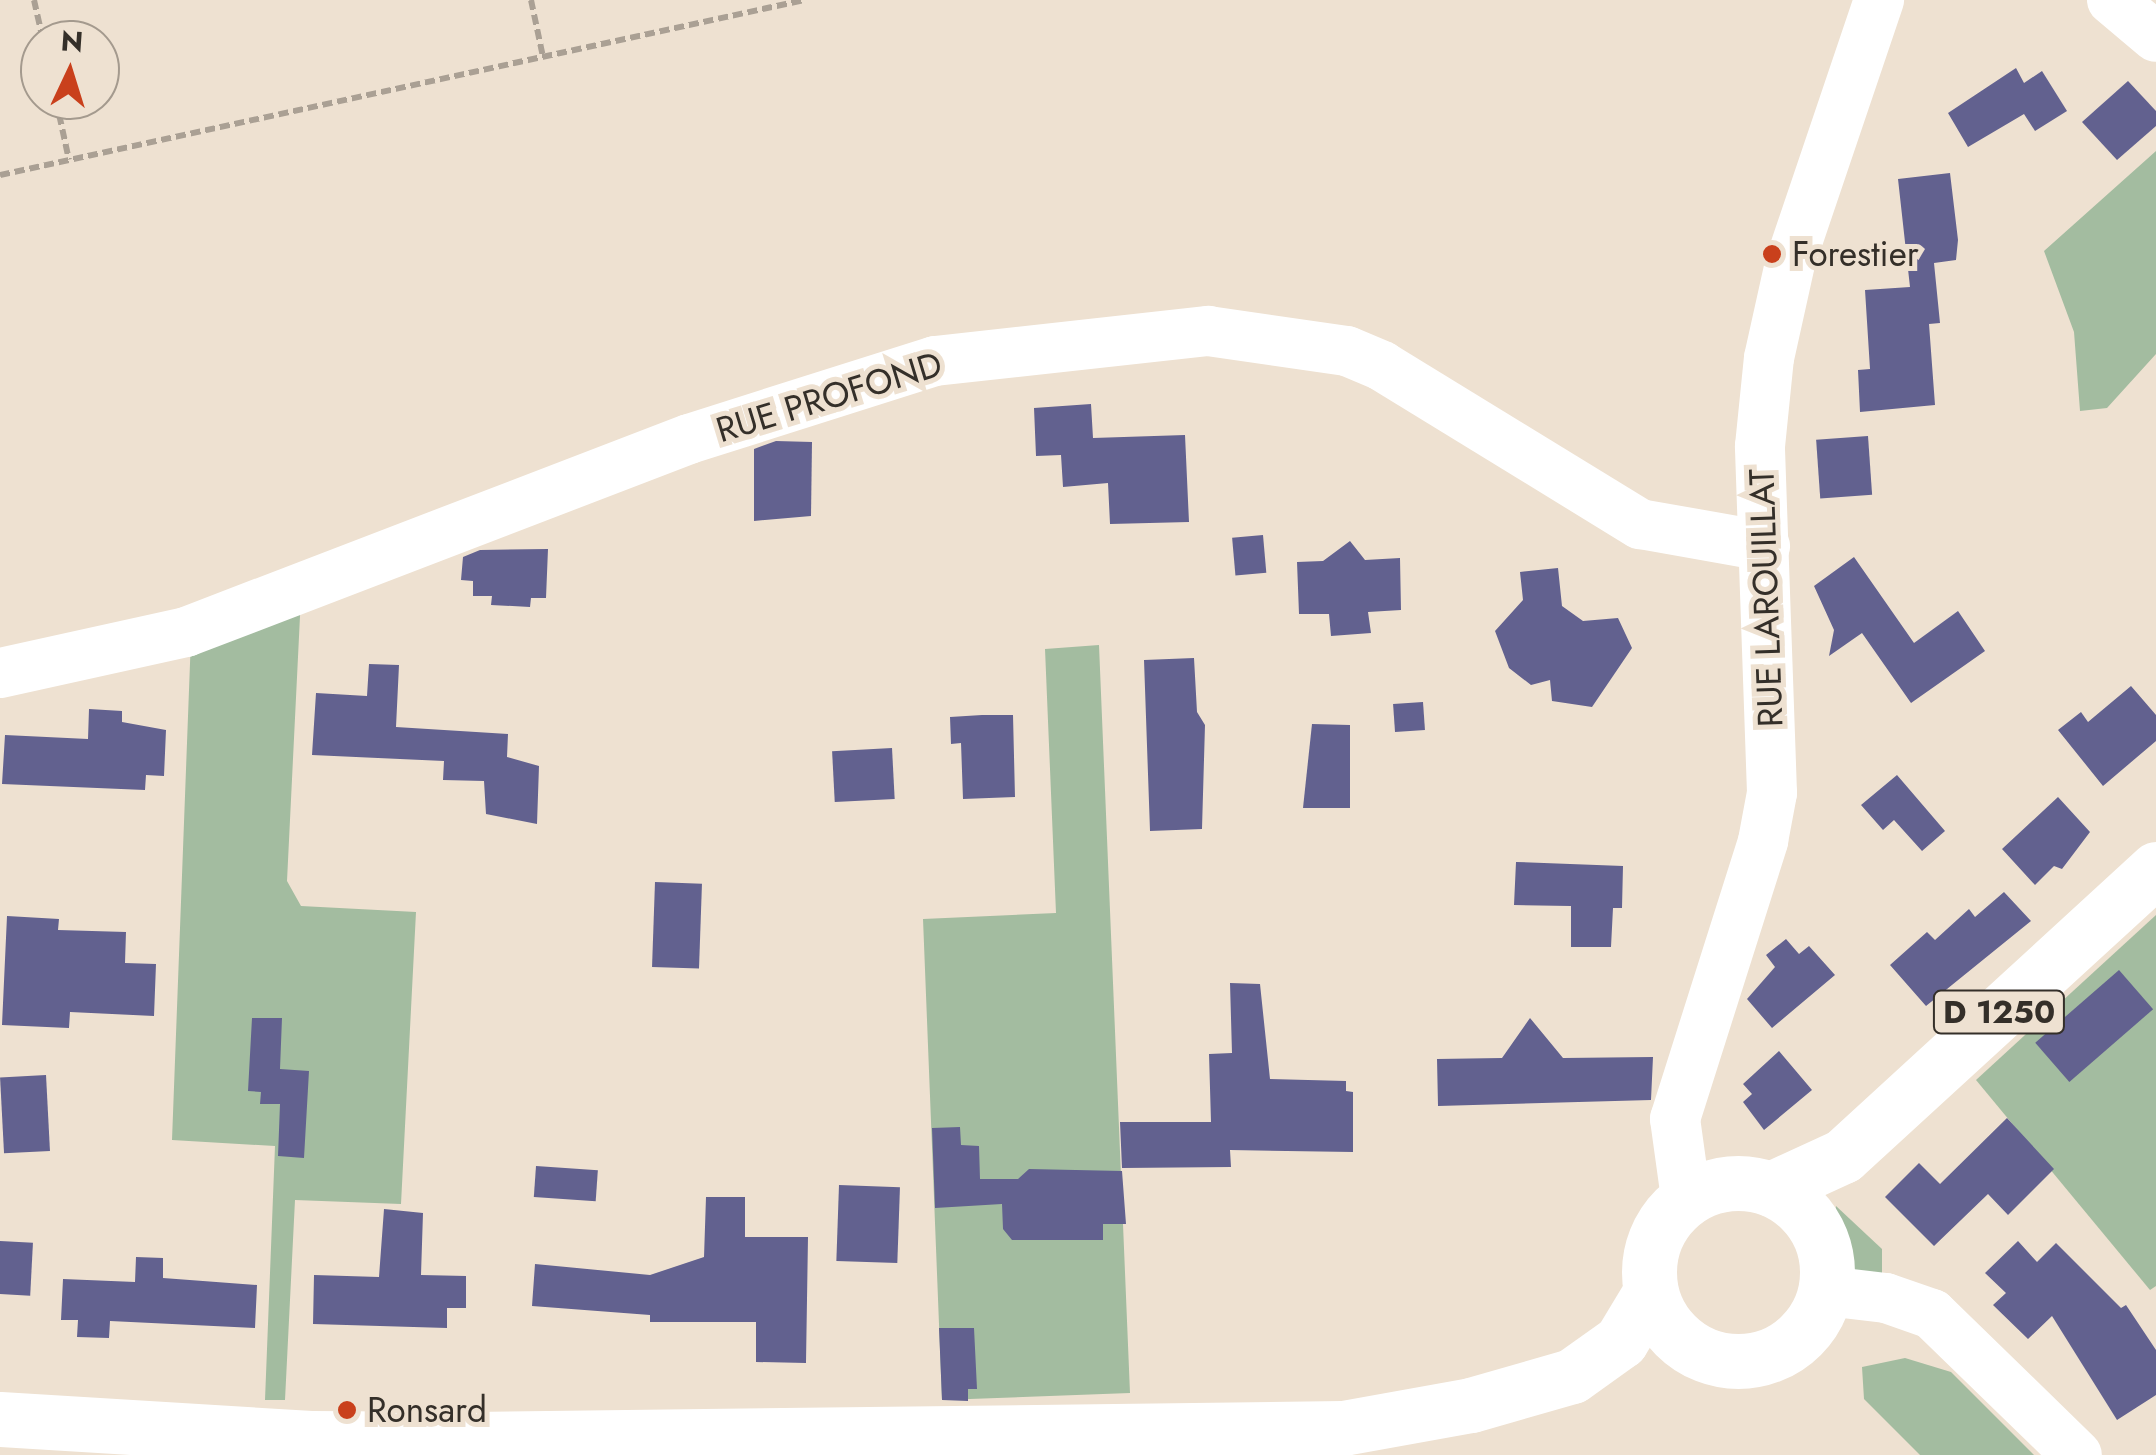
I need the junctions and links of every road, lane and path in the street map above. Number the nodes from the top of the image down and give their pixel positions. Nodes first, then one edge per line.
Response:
1 (532, 0) edge
2 (804, 0) edge
3 (1879, 0) edge
4 (2112, 0) edge
5 (2156, 36) edge
6 (543, 57) junction
7 (60, 120) edge
8 (68, 160) junction
9 (0, 174) edge
10 (1765, 546) junction
11 (0, 673) edge
12 (2156, 868) edge
13 (1686, 1198) junction
14 (1792, 1206) junction
15 (1826, 1290) junction
16 (1650, 1293) junction
17 (1697, 1350) junction
18 (0, 1418) edge
19 (1318, 1438) edge
20 (311, 1446) edge
21 (673, 1447) edge
22 (2077, 1455) edge

1 - 6 path
2 - 6 path
3 - 10 street, RUE LAROUILLAT
4 - 5 street
6 - 8 path
7 - 8 path
8 - 9 path
10 - 11 street, RUE PROFOND
10 - 13 street, RUE LAROUILLAT
12 - 14 main road, D 1250
13 - 14 main road
13 - 16 main road
14 - 15 main road
15 - 17 main road
15 - 22 street
16 - 17 main road
16 - 19 main road
17 - 19 main road
18 - 20 main road
19 - 21 main road
20 - 21 main road

